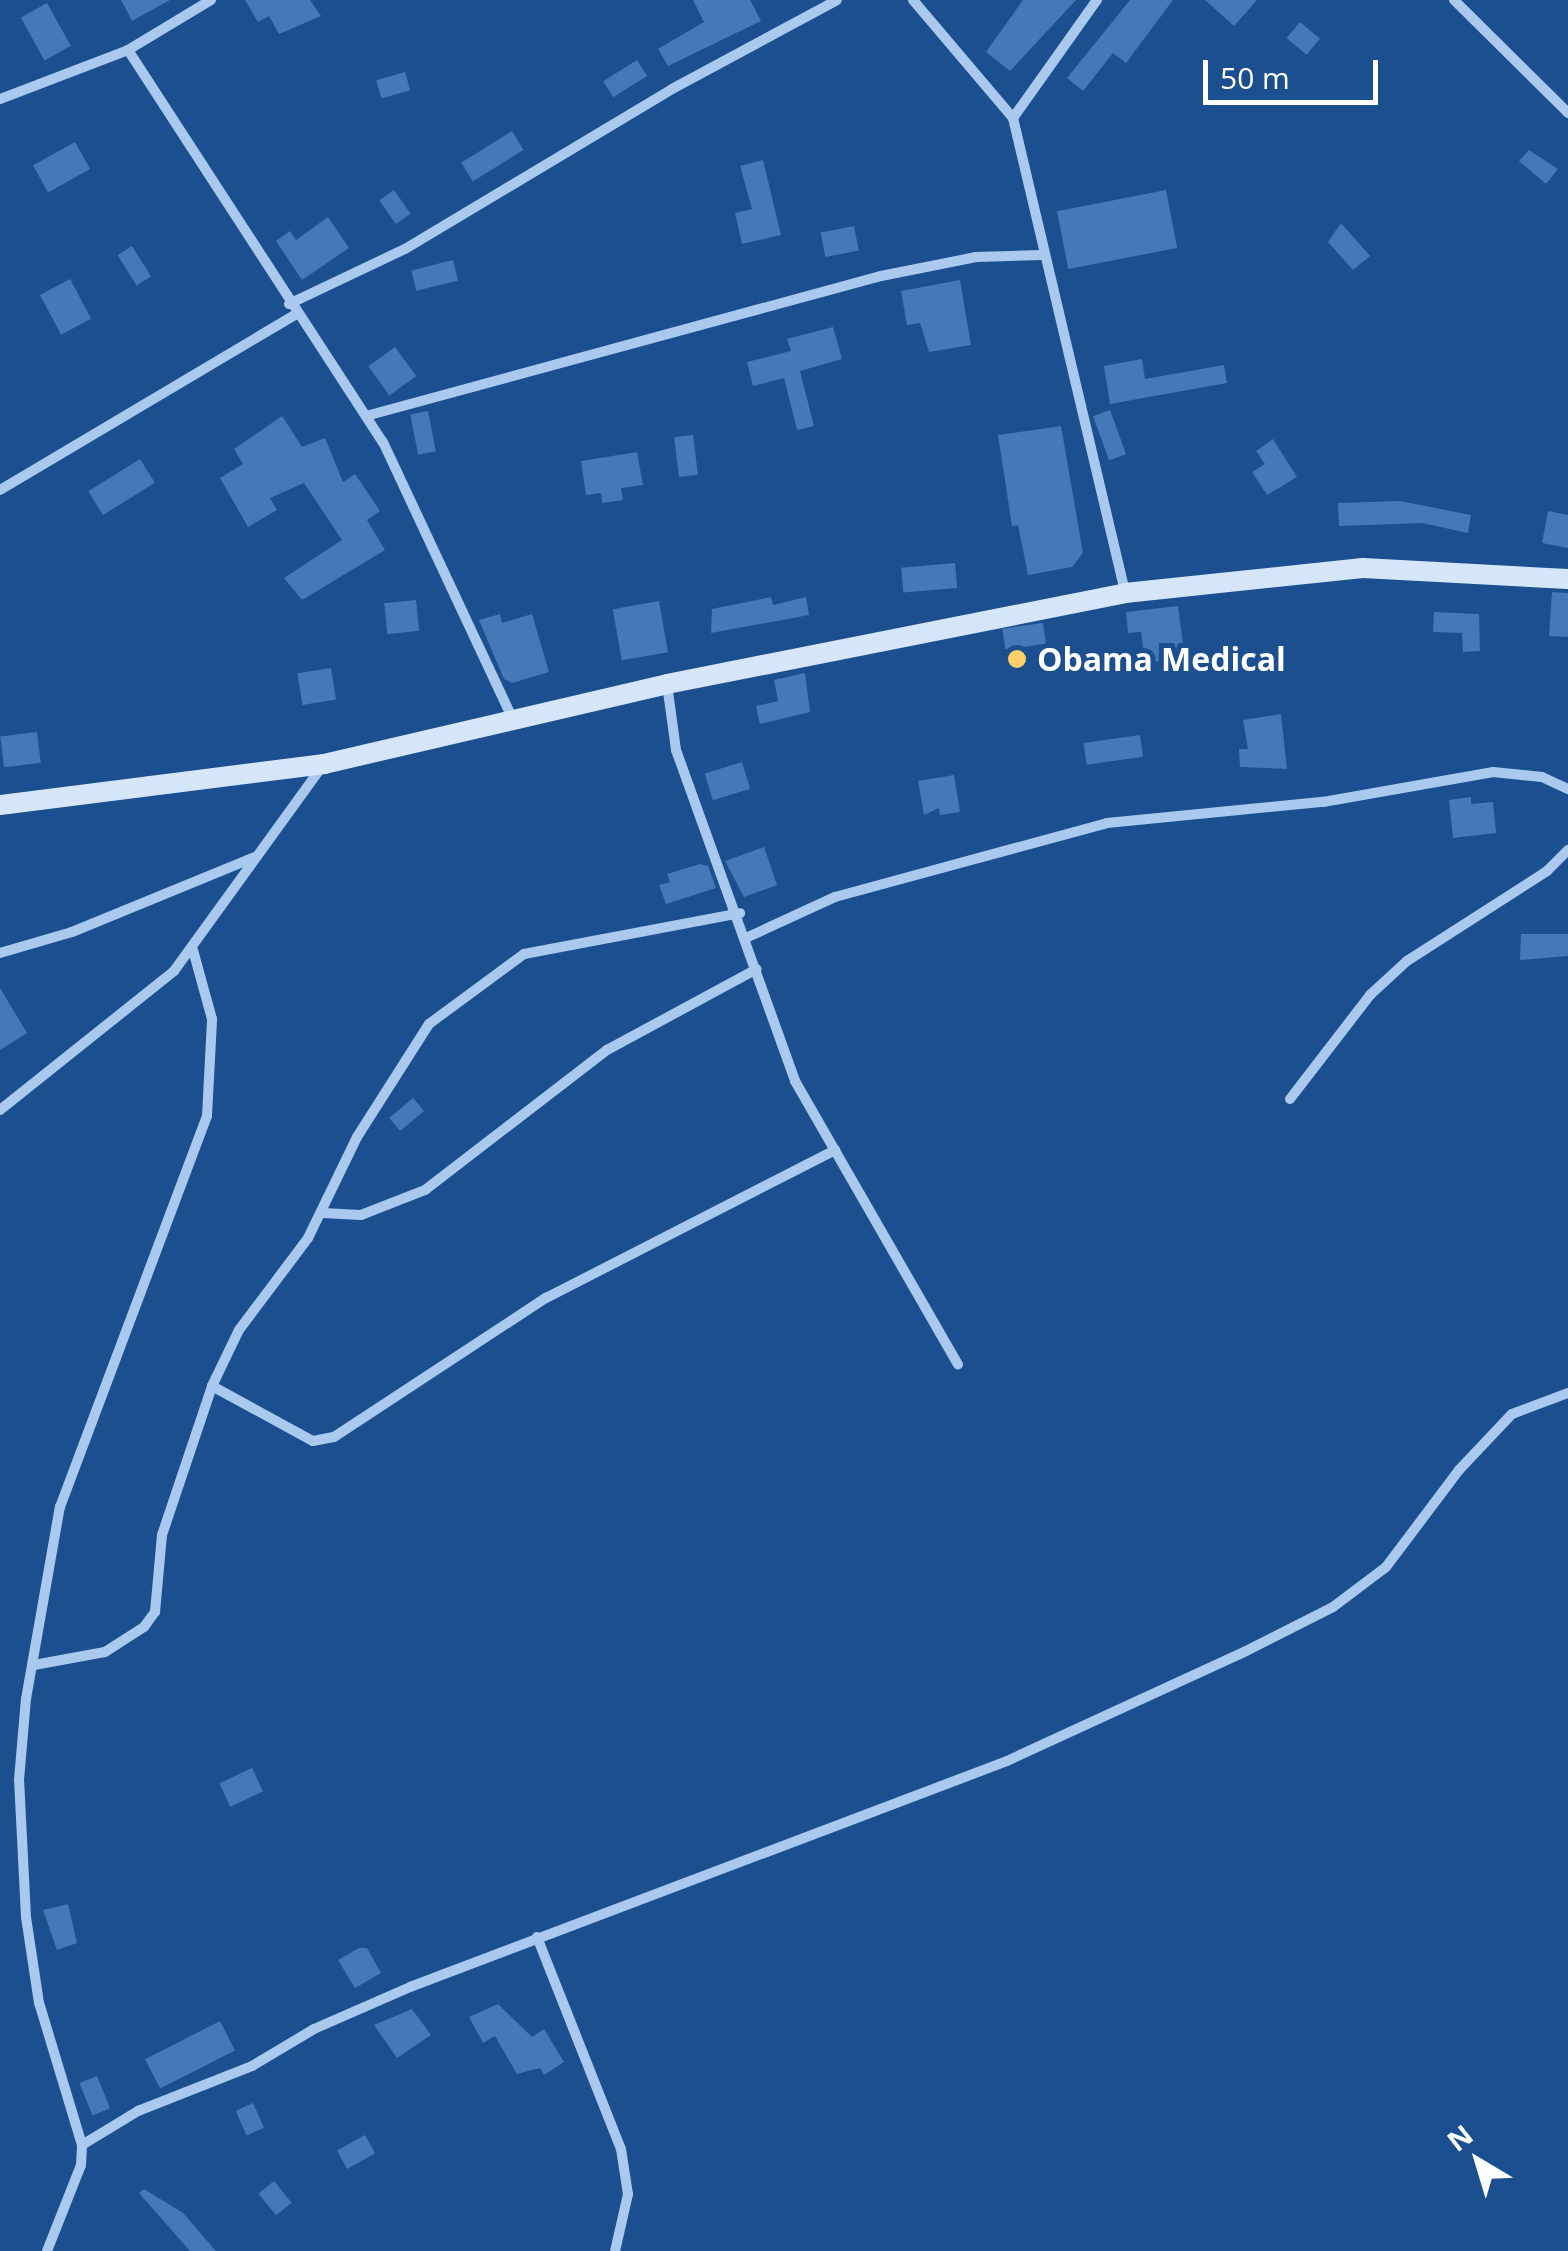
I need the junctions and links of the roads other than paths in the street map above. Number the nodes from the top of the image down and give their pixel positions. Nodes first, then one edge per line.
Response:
1 (210, 0) edge
2 (837, 0) edge
3 (912, 0) edge
4 (1097, 0) edge
5 (1454, 0) edge
6 (128, 50) junction
7 (0, 99) edge
8 (1568, 112) edge
9 (1013, 118) junction
10 (1041, 254) junction
11 (293, 309) junction
12 (366, 416) junction
13 (0, 490) edge
14 (1568, 579) edge
15 (1125, 593) junction
16 (667, 684) junction
17 (514, 722) junction
18 (324, 764) junction
19 (1568, 790) edge
20 (0, 805) edge
21 (1568, 850) edge
22 (256, 857) junction
23 (740, 914) junction
24 (748, 937) junction
25 (193, 950) junction
26 (0, 953) edge
27 (757, 969) junction
28 (1290, 1099) dead end
29 (0, 1110) edge
30 (835, 1150) junction
31 (322, 1213) junction
32 (958, 1364) dead end
33 (212, 1386) junction
34 (1568, 1393) edge
35 (34, 1666) junction
36 (538, 1938) junction
37 (82, 2145) junction
38 (48, 2251) edge
39 (616, 2251) edge

1 - 6 street
2 - 11 street
3 - 9 street
4 - 9 street
5 - 8 street
6 - 7 street
6 - 11 street
9 - 10 street
10 - 12 street
10 - 15 street
11 - 12 street
11 - 13 street
12 - 17 street
14 - 15 street
15 - 16 street
16 - 17 street
16 - 23 street
17 - 18 street
18 - 20 street
18 - 22 street
19 - 24 street
21 - 28 street
22 - 25 street
22 - 26 street
23 - 24 street
23 - 31 street
24 - 27 street
25 - 29 street
25 - 35 street
27 - 30 street
27 - 31 street
30 - 32 street
30 - 33 street
31 - 33 street
33 - 35 street
34 - 36 street
35 - 37 street
36 - 37 street
36 - 39 street
37 - 38 street

